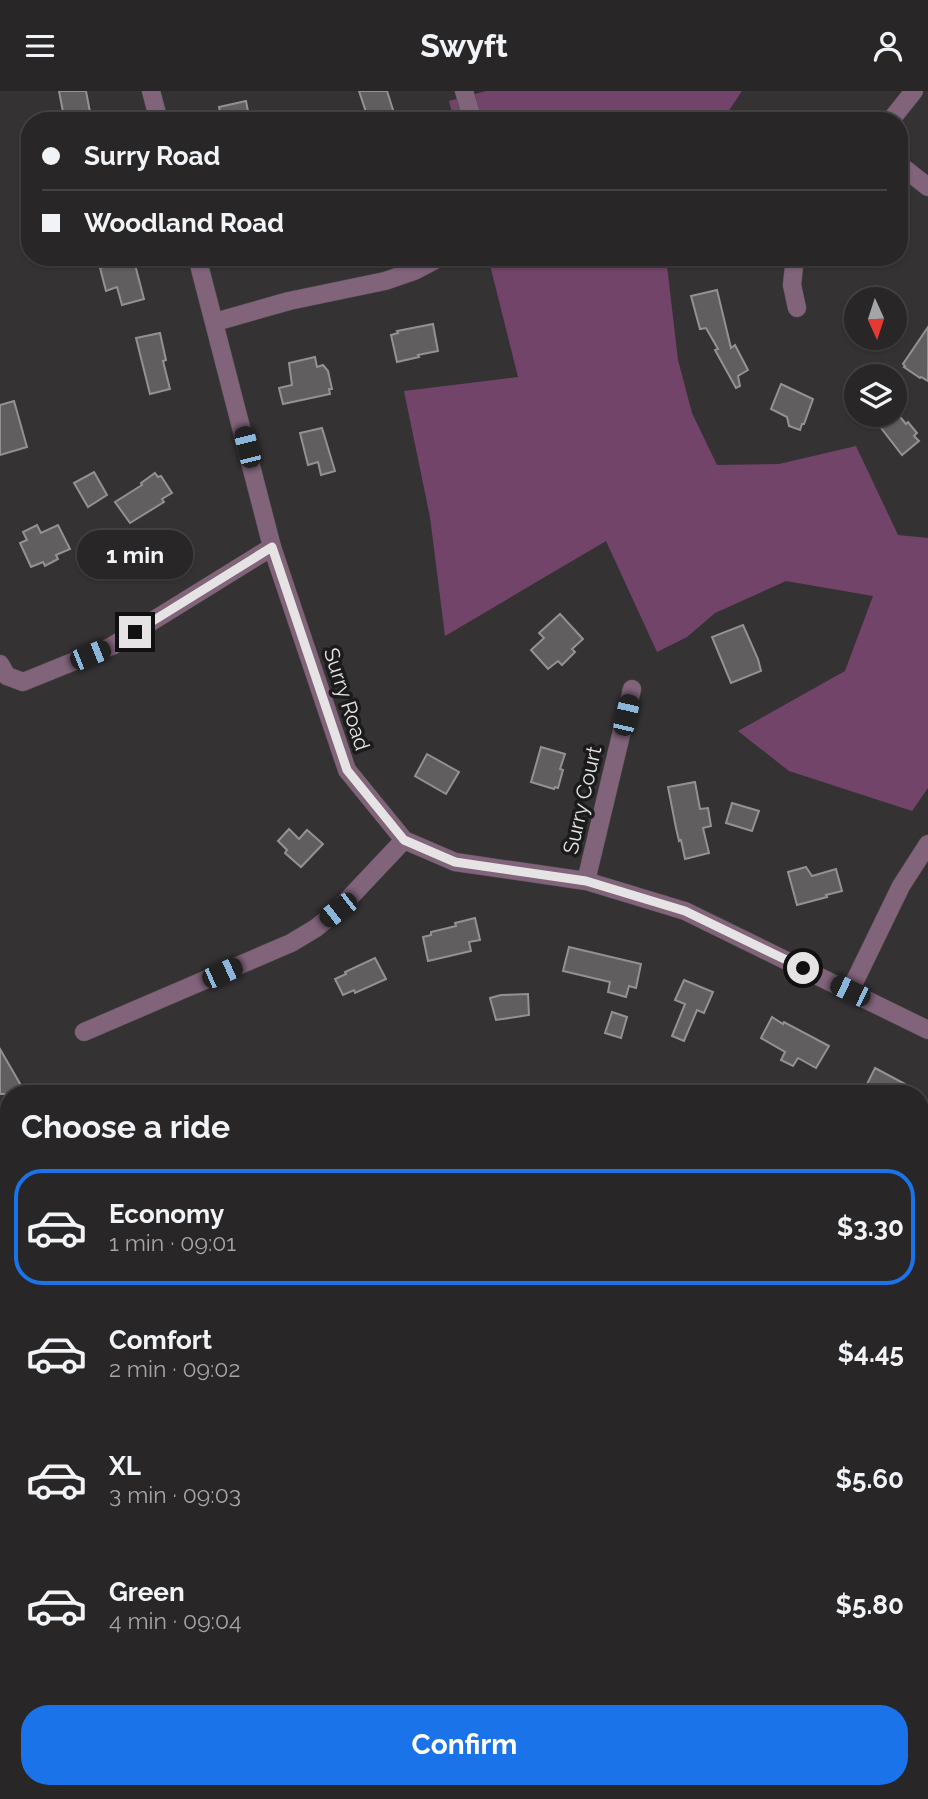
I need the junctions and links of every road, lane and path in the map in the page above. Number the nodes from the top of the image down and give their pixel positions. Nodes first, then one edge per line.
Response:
1 (151, 91) edge
2 (464, 91) edge
3 (914, 91) edge
4 (157, 112) edge
5 (470, 112) edge
6 (897, 112) edge
7 (908, 171) edge
8 (928, 187) edge
9 (199, 266) edge
10 (424, 266) edge
11 (794, 266) edge
12 (797, 308) dead end
13 (215, 322) junction
14 (272, 547) junction
15 (0, 664) edge
16 (632, 689) dead end
17 (404, 840) junction
18 (928, 844) edge
19 (586, 881) junction
20 (850, 991) junction
21 (928, 1030) edge
22 (84, 1032) dead end

1 - 4 street
2 - 5 street
3 - 6 street
7 - 8 street
9 - 13 street, Surry Road
10 - 13 street
11 - 12 street
13 - 14 street, Surry Road
14 - 15 street
14 - 17 street, Surry Road
16 - 19 street, Surry Court
17 - 19 street, Surry Road
17 - 22 street
18 - 20 street
19 - 20 street, Surry Road
20 - 21 street, Surry Road

